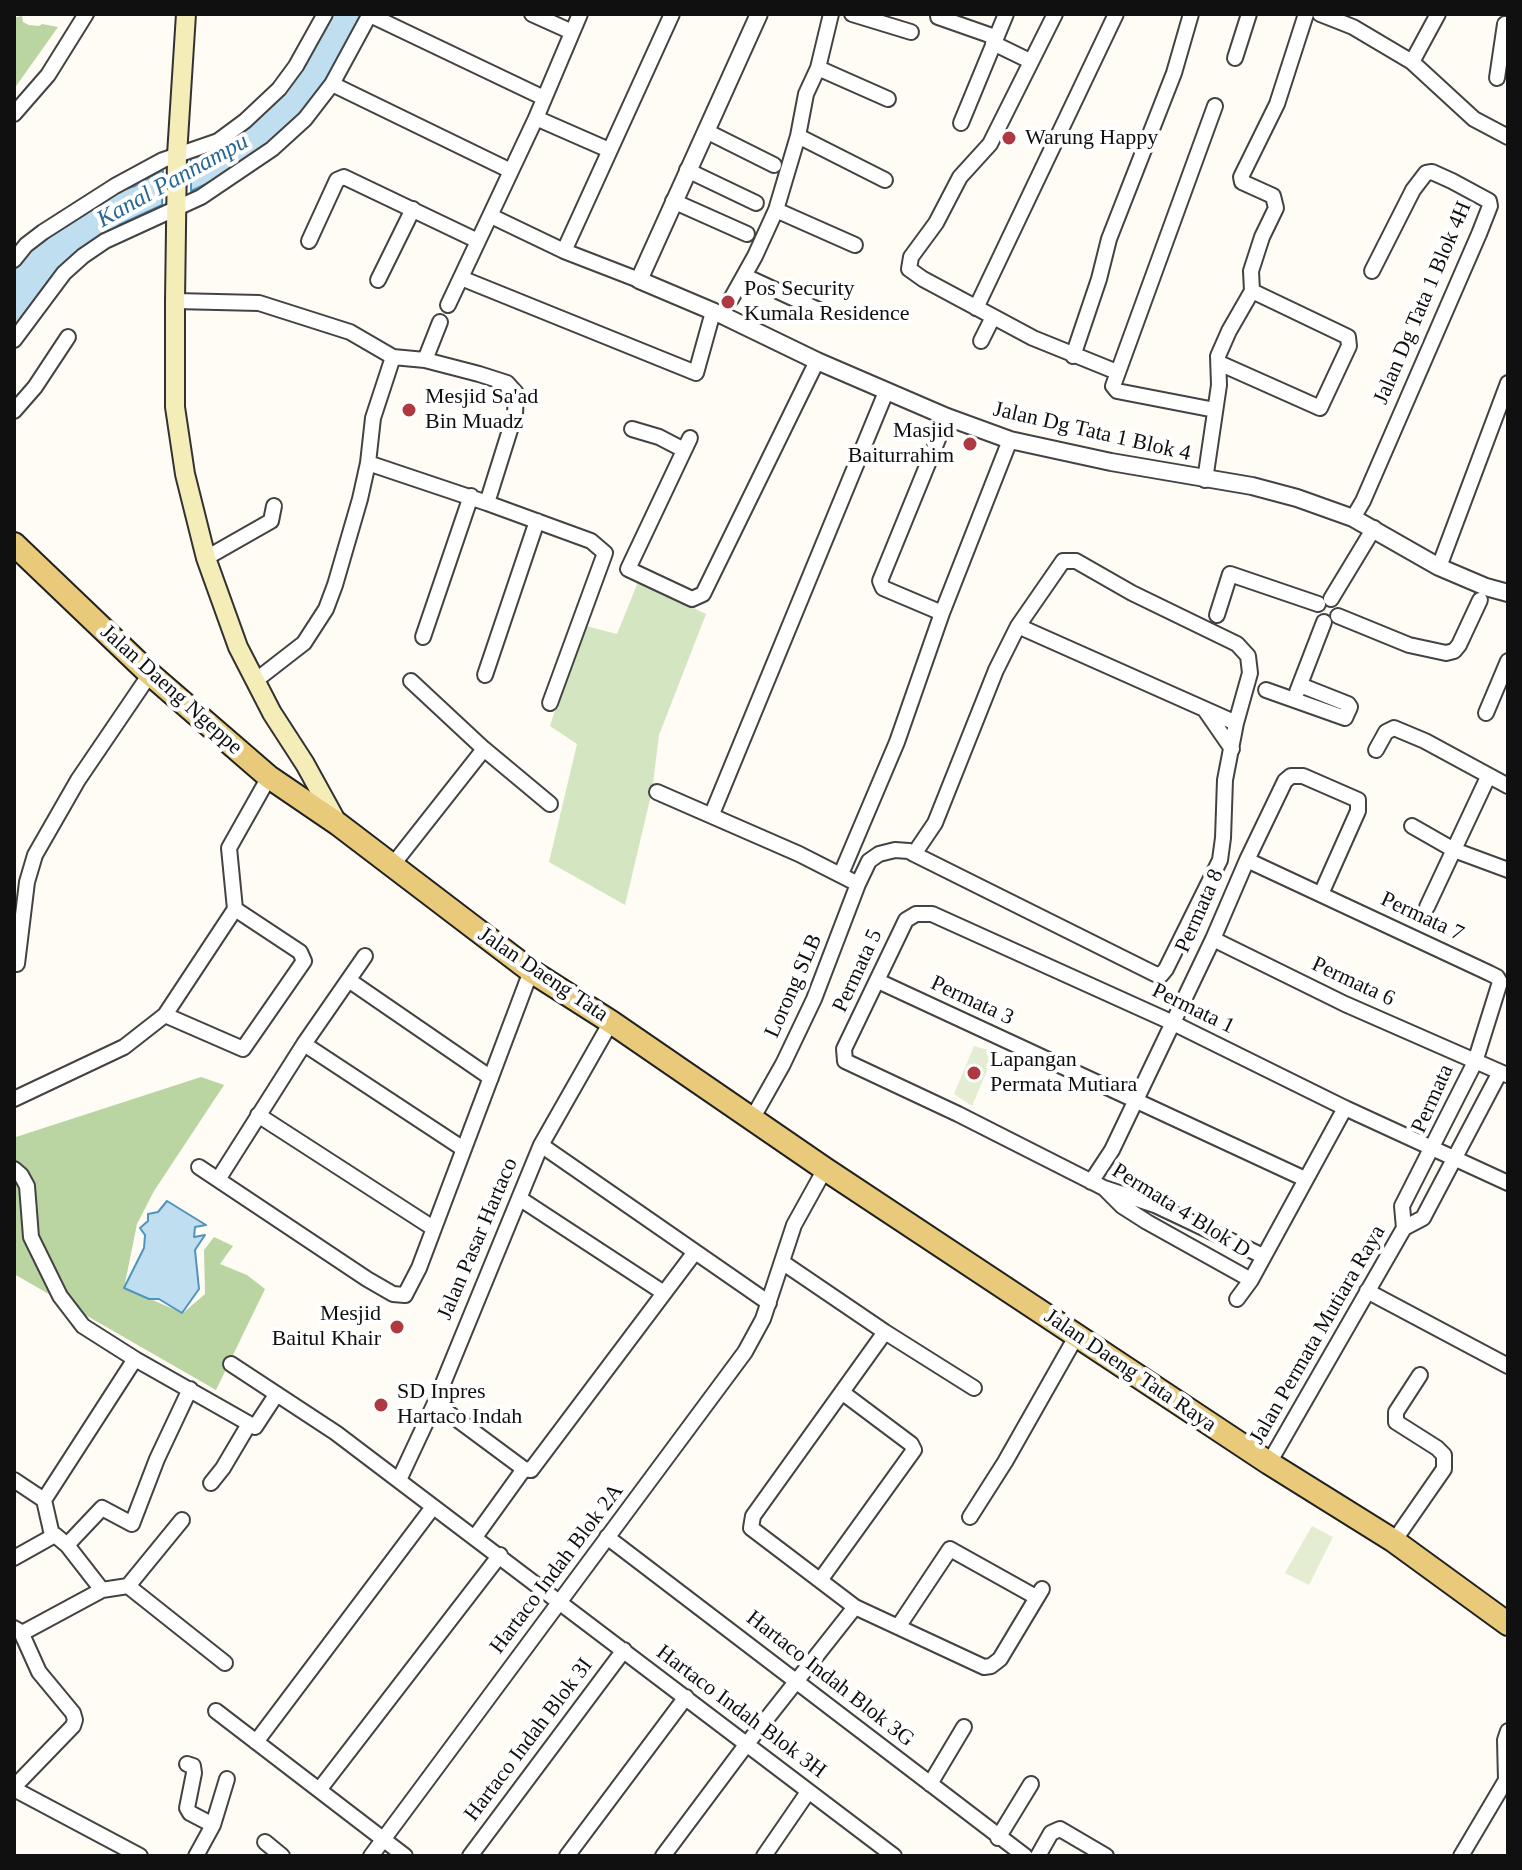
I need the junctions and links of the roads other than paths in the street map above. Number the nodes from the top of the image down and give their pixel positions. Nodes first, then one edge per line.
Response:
1 (86, 14) edge
2 (186, 14) edge
3 (325, 14) edge
4 (370, 14) edge
5 (532, 14) edge
6 (580, 14) edge
7 (672, 14) edge
8 (759, 14) edge
9 (831, 14) edge
10 (852, 14) edge
11 (1006, 14) edge
12 (1055, 14) edge
13 (1116, 14) edge
14 (1191, 14) edge
15 (1249, 14) edge
16 (1306, 14) edge
17 (1320, 14) edge
18 (1438, 14) edge
19 (938, 17) dead end
20 (1356, 21) edge
21 (1503, 21) edge
22 (572, 32) junction
23 (911, 32) dead end
24 (994, 40) junction
25 (1235, 58) dead end
26 (1030, 61) junction
27 (1412, 62) junction
28 (818, 68) junction
29 (1497, 78) dead end
30 (332, 84) junction
31 (544, 98) junction
32 (888, 99) dead end
33 (1215, 106) dead end
34 (14, 114) edge
35 (536, 118) junction
36 (961, 123) dead end
37 (706, 131) junction
38 (798, 136) junction
39 (1508, 137) edge
40 (609, 150) junction
41 (177, 164) junction
42 (774, 165) dead end
43 (687, 170) junction
44 (511, 171) junction
45 (885, 180) dead end
46 (673, 201) junction
47 (177, 202) junction
48 (756, 203) dead end
49 (413, 209) junction
50 (776, 210) junction
51 (491, 216) junction
52 (747, 234) dead end
53 (309, 241) dead end
54 (478, 241) junction
55 (855, 245) dead end
56 (564, 251) junction
57 (14, 260) edge
58 (1372, 271) dead end
59 (745, 276) junction
60 (461, 278) junction
61 (378, 280) dead end
62 (639, 280) junction
63 (1252, 291) junction
64 (175, 301) junction
65 (448, 305) dead end
66 (976, 308) junction
67 (724, 309) junction
68 (823, 312) dead end
69 (993, 317) junction
70 (440, 322) dead end
71 (68, 337) dead end
72 (14, 340) edge
73 (981, 341) dead end
74 (1073, 356) junction
75 (393, 357) junction
76 (425, 360) junction
77 (817, 361) junction
78 (1219, 363) junction
79 (1117, 372) junction
80 (1508, 383) edge
81 (886, 392) junction
82 (1215, 410) junction
83 (14, 411) edge
84 (947, 417) junction
85 (632, 429) dead end
86 (1010, 440) junction
87 (368, 463) junction
88 (1205, 480) junction
89 (471, 496) junction
90 (487, 503) junction
91 (274, 506) dead end
92 (537, 521) junction
93 (1362, 523) junction
94 (14, 545) edge
95 (206, 558) junction
96 (1439, 567) junction
97 (1508, 593) edge
98 (1480, 600) dead end
99 (1324, 602) junction
100 (942, 613) junction
101 (1217, 615) dead end
102 (1331, 619) junction
103 (1018, 626) junction
104 (423, 637) dead end
105 (1508, 661) edge
106 (150, 674) junction
107 (485, 675) dead end
108 (255, 681) junction
109 (411, 681) dead end
110 (1300, 685) junction
111 (1266, 690) dead end
112 (1294, 699) junction
113 (550, 703) dead end
114 (1203, 708) junction
115 (1486, 713) dead end
116 (1236, 723) junction
117 (484, 749) junction
118 (1232, 749) junction
119 (1376, 750) dead end
120 (269, 777) junction
121 (1488, 777) junction
122 (1508, 786) edge
123 (657, 792) dead end
124 (550, 804) dead end
125 (712, 814) junction
126 (338, 824) junction
127 (1412, 826) dead end
128 (1454, 850) junction
129 (914, 854) junction
130 (1247, 860) junction
131 (391, 867) junction
132 (1508, 870) edge
133 (841, 874) junction
134 (858, 884) junction
135 (1321, 894) junction
136 (1427, 907) dead end
137 (235, 909) junction
138 (932, 914) joint
139 (1213, 939) junction
140 (365, 956) dead end
141 (17, 964) dead end
142 (531, 971) junction
143 (350, 981) junction
144 (878, 981) junction
145 (165, 1015) junction
146 (611, 1022) junction
147 (1171, 1022) junction
148 (304, 1044) junction
149 (1475, 1062) junction
150 (1504, 1074) edge
151 (491, 1078) junction
152 (14, 1099) edge
153 (1135, 1101) junction
154 (1345, 1108) junction
155 (258, 1115) junction
156 (752, 1119) junction
157 (541, 1145) junction
158 (462, 1148) junction
159 (1432, 1149) junction
160 (1455, 1160) junction
161 (199, 1167) dead end
162 (14, 1169) edge
163 (825, 1169) junction
164 (219, 1178) junction
165 (1305, 1179) junction
166 (1508, 1183) edge
167 (1094, 1184) junction
168 (519, 1198) junction
169 (433, 1228) junction
170 (1404, 1228) junction
171 (695, 1252) junction
172 (1263, 1256) junction
173 (782, 1262) junction
174 (1251, 1280) junction
175 (1367, 1291) junction
176 (664, 1293) junction
177 (1237, 1299) dead end
178 (769, 1303) junction
179 (885, 1332) junction
180 (1077, 1335) junction
181 (135, 1359) junction
182 (231, 1364) dead end
183 (1508, 1366) edge
184 (1420, 1375) dead end
185 (974, 1388) dead end
186 (190, 1389) junction
187 (843, 1393) junction
188 (276, 1395) junction
189 (435, 1403) junction
190 (249, 1424) junction
191 (1269, 1463) junction
192 (524, 1469) junction
193 (397, 1479) junction
194 (14, 1480) edge
195 (211, 1483) dead end
196 (44, 1500) junction
197 (433, 1507) junction
198 (970, 1517) dead end
199 (182, 1520) dead end
200 (52, 1535) junction
201 (475, 1537) junction
202 (607, 1537) junction
203 (1394, 1541) junction
204 (67, 1545) junction
205 (500, 1555) junction
206 (14, 1558) edge
207 (821, 1579) junction
208 (128, 1586) junction
209 (102, 1590) junction
210 (561, 1602) junction
211 (855, 1607) junction
212 (1508, 1624) edge
213 (898, 1627) junction
214 (17, 1630) edge
215 (624, 1650) junction
216 (225, 1663) dead end
217 (796, 1681) junction
218 (686, 1697) junction
219 (216, 1711) dead end
220 (964, 1727) dead end
221 (1508, 1731) edge
222 (256, 1742) junction
223 (746, 1745) junction
224 (187, 1764) dead end
225 (227, 1779) dead end
226 (930, 1784) junction
227 (1031, 1784) dead end
228 (14, 1788) edge
229 (319, 1790) junction
230 (808, 1792) junction
231 (213, 1825) junction
232 (998, 1838) junction
233 (384, 1839) junction
234 (265, 1842) dead end
235 (877, 1843) junction
236 (140, 1856) edge
237 (196, 1856) edge
238 (282, 1856) edge
239 (371, 1856) edge
240 (405, 1856) edge
241 (470, 1856) edge
242 (567, 1856) edge
243 (663, 1856) edge
244 (764, 1856) edge
245 (867, 1856) edge
246 (894, 1856) edge
247 (1025, 1856) edge
248 (1038, 1856) edge
249 (1106, 1856) edge
250 (1461, 1856) edge

1 - 34 street
2 - 41 main road
3 - 41 street
4 - 30 street
4 - 31 street
5 - 22 street
6 - 22 street
7 - 40 street
8 - 37 street
9 - 28 street
10 - 23 street
11 - 24 street
12 - 26 street
13 - 66 street
14 - 74 street
15 - 25 street
16 - 63 street
17 - 20 street
18 - 27 street
19 - 24 street
20 - 27 street
21 - 29 street
22 - 31 street
24 - 26 street
24 - 36 street
26 - 66 street
27 - 39 street
28 - 32 street
28 - 38 street
30 - 44 street
30 - 47 street
31 - 35 street
33 - 79 street
35 - 40 street
35 - 44 street
37 - 42 street
37 - 43 street
38 - 45 street
38 - 50 street
40 - 56 street
41 - 47 main road
41 - 57 street
43 - 46 street
43 - 48 street
44 - 51 street
46 - 52 street
46 - 62 street
47 - 64 main road
47 - 72 street
49 - 53 street
49 - 54 street
49 - 61 street
50 - 55 street
50 - 59 street
51 - 54 street
51 - 56 street
54 - 60 street
56 - 62 street
58 - 93 street, Jalan Dg Tata 1 Blok 4H
59 - 67 street
59 - 68 street
60 - 65 street
60 - 67 street
62 - 67 street, Jalan Dg Tata 1 Blok 4
63 - 78 street
63 - 78 street
64 - 75 street
64 - 95 main road
66 - 69 street
67 - 77 street, Jalan Dg Tata 1 Blok 4
69 - 73 street
69 - 74 street
70 - 76 street
71 - 83 street
74 - 79 street
75 - 76 street
75 - 87 street
76 - 90 street
77 - 81 street, Jalan Dg Tata 1 Blok 4
77 - 85 street
78 - 82 street
79 - 82 street
80 - 96 street
81 - 84 street, Jalan Dg Tata 1 Blok 4
81 - 125 street
82 - 88 street
84 - 86 street, Jalan Dg Tata 1 Blok 4
84 - 100 street
86 - 88 street, Jalan Dg Tata 1 Blok 4
86 - 100 street
87 - 89 street
87 - 108 street
88 - 93 street, Jalan Dg Tata 1 Blok 4
89 - 90 street
89 - 104 street
90 - 92 street
91 - 95 street
92 - 107 street
92 - 113 street
93 - 96 street, Jalan Dg Tata 1 Blok 4
93 - 99 street, Jalan Dg Tata 1 Blok 4H
94 - 106 main road, Jalan Daeng Ngeppe
95 - 108 main road
96 - 97 street, Jalan Dg Tata 1 Blok 4
98 - 102 street
99 - 101 street
99 - 102 street
99 - 102 street
100 - 133 street
102 - 110 street
103 - 114 street
103 - 116 street
103 - 129 street
105 - 115 street
106 - 120 main road, Jalan Daeng Ngeppe
106 - 141 street
108 - 126 main road
109 - 117 street
110 - 112 street
110 - 112 street
111 - 112 street
114 - 116 street
114 - 118 street
116 - 118 street
117 - 124 street
117 - 131 street
118 - 129 street
119 - 121 street
120 - 126 main road, Jalan Daeng Ngeppe
120 - 137 street
121 - 122 street
121 - 128 street
123 - 125 street
125 - 133 street
126 - 131 main road, Jalan Daeng Tata
127 - 128 street
128 - 132 street
128 - 136 street
129 - 134 street, Lorong SLB
130 - 135 street, Permata 7
130 - 135 street, Permata 8
130 - 139 street, Permata 8
131 - 142 main road, Jalan Daeng Tata
133 - 134 street
134 - 156 street, Lorong SLB
135 - 149 street, Permata 7
137 - 145 street
137 - 145 street
138 - 144 street, Permata 5
138 - 147 street, Permata 1
139 - 147 street, Permata 8
139 - 149 street, Permata 6
140 - 143 street
142 - 146 main road, Jalan Daeng Tata
142 - 151 street
143 - 148 street
143 - 151 street
144 - 153 street, Permata 3
144 - 167 street, Permata 5
145 - 152 street
146 - 156 main road, Jalan Daeng Tata
146 - 157 street, Jalan Pasar Hartaco
147 - 153 street
147 - 154 street, Permata 1
148 - 155 street
148 - 158 street
149 - 150 street, Permata
149 - 159 street, Permata
150 - 160 street, Jalan Permata Mutiara Raya
151 - 158 street
153 - 165 street
153 - 167 street
154 - 159 street, Permata 1
154 - 165 street
155 - 164 street
155 - 169 street
156 - 163 main road, Jalan Daeng Tata Raya
157 - 168 street, Jalan Pasar Hartaco
157 - 171 street
158 - 169 street
159 - 160 street, Permata
159 - 170 street, Jalan Permata Mutiara Raya
160 - 166 street, Permata
160 - 170 street, Jalan Permata Mutiara Raya
161 - 164 street
162 - 181 street
163 - 173 street, Hartaco Indah Blok 2A
163 - 180 main road, Jalan Daeng Tata Raya
164 - 169 street
165 - 172 street
167 - 172 street
167 - 174 street, Permata 4 Blok D
168 - 176 street
168 - 189 street, Jalan Pasar Hartaco
170 - 175 street, Jalan Permata Mutiara Raya
171 - 176 street
171 - 178 street
172 - 174 street
173 - 178 street, Hartaco Indah Blok 2A
173 - 179 street
174 - 177 street
175 - 183 street
175 - 191 street, Jalan Permata Mutiara Raya
176 - 192 street
178 - 202 street, Hartaco Indah Blok 2A
179 - 185 street
179 - 187 street
180 - 191 main road, Jalan Daeng Tata Raya
180 - 198 street
181 - 186 street
181 - 196 street
182 - 188 street, Hartaco Indah Blok 3H
184 - 203 street
186 - 190 street
186 - 204 street
187 - 207 street
187 - 207 street
188 - 190 street
188 - 193 street, Hartaco Indah Blok 3H
189 - 192 street
189 - 193 street, Jalan Pasar Hartaco
190 - 195 street
191 - 203 main road, Jalan Daeng Tata Raya
192 - 201 street
193 - 197 street, Hartaco Indah Blok 3H
194 - 196 street
196 - 200 street
197 - 201 street, Hartaco Indah Blok 3H
197 - 222 street
199 - 208 street
200 - 204 street
200 - 206 street
201 - 205 street, Hartaco Indah Blok 3H
202 - 210 street, Hartaco Indah Blok 2A
202 - 217 street, Hartaco Indah Blok 3G
203 - 212 main road, Jalan Daeng Tata Raya
204 - 209 street
205 - 210 street, Hartaco Indah Blok 3H
205 - 229 street
207 - 211 street
208 - 209 street
208 - 216 street
209 - 214 street
210 - 215 street, Hartaco Indah Blok 3H
210 - 233 street, Hartaco Indah Blok 2A
211 - 213 street
211 - 217 street
213 - 213 street
214 - 228 street
215 - 218 street, Hartaco Indah Blok 3H
215 - 241 street, Hartaco Indah Blok 3I
217 - 223 street
217 - 226 street, Hartaco Indah Blok 3G
218 - 223 street, Hartaco Indah Blok 3H
218 - 242 street
219 - 222 street
220 - 226 street
221 - 250 street
222 - 229 street
223 - 230 street, Hartaco Indah Blok 3H
223 - 243 street
224 - 231 street
225 - 231 street
226 - 232 street, Hartaco Indah Blok 3G
227 - 232 street
228 - 236 street
229 - 233 street
230 - 235 street, Hartaco Indah Blok 3H
230 - 244 street
231 - 237 street
232 - 247 street, Hartaco Indah Blok 3G
233 - 239 street, Hartaco Indah Blok 2A
233 - 240 street
234 - 238 street
235 - 245 street
235 - 246 street, Hartaco Indah Blok 3H
248 - 249 street

